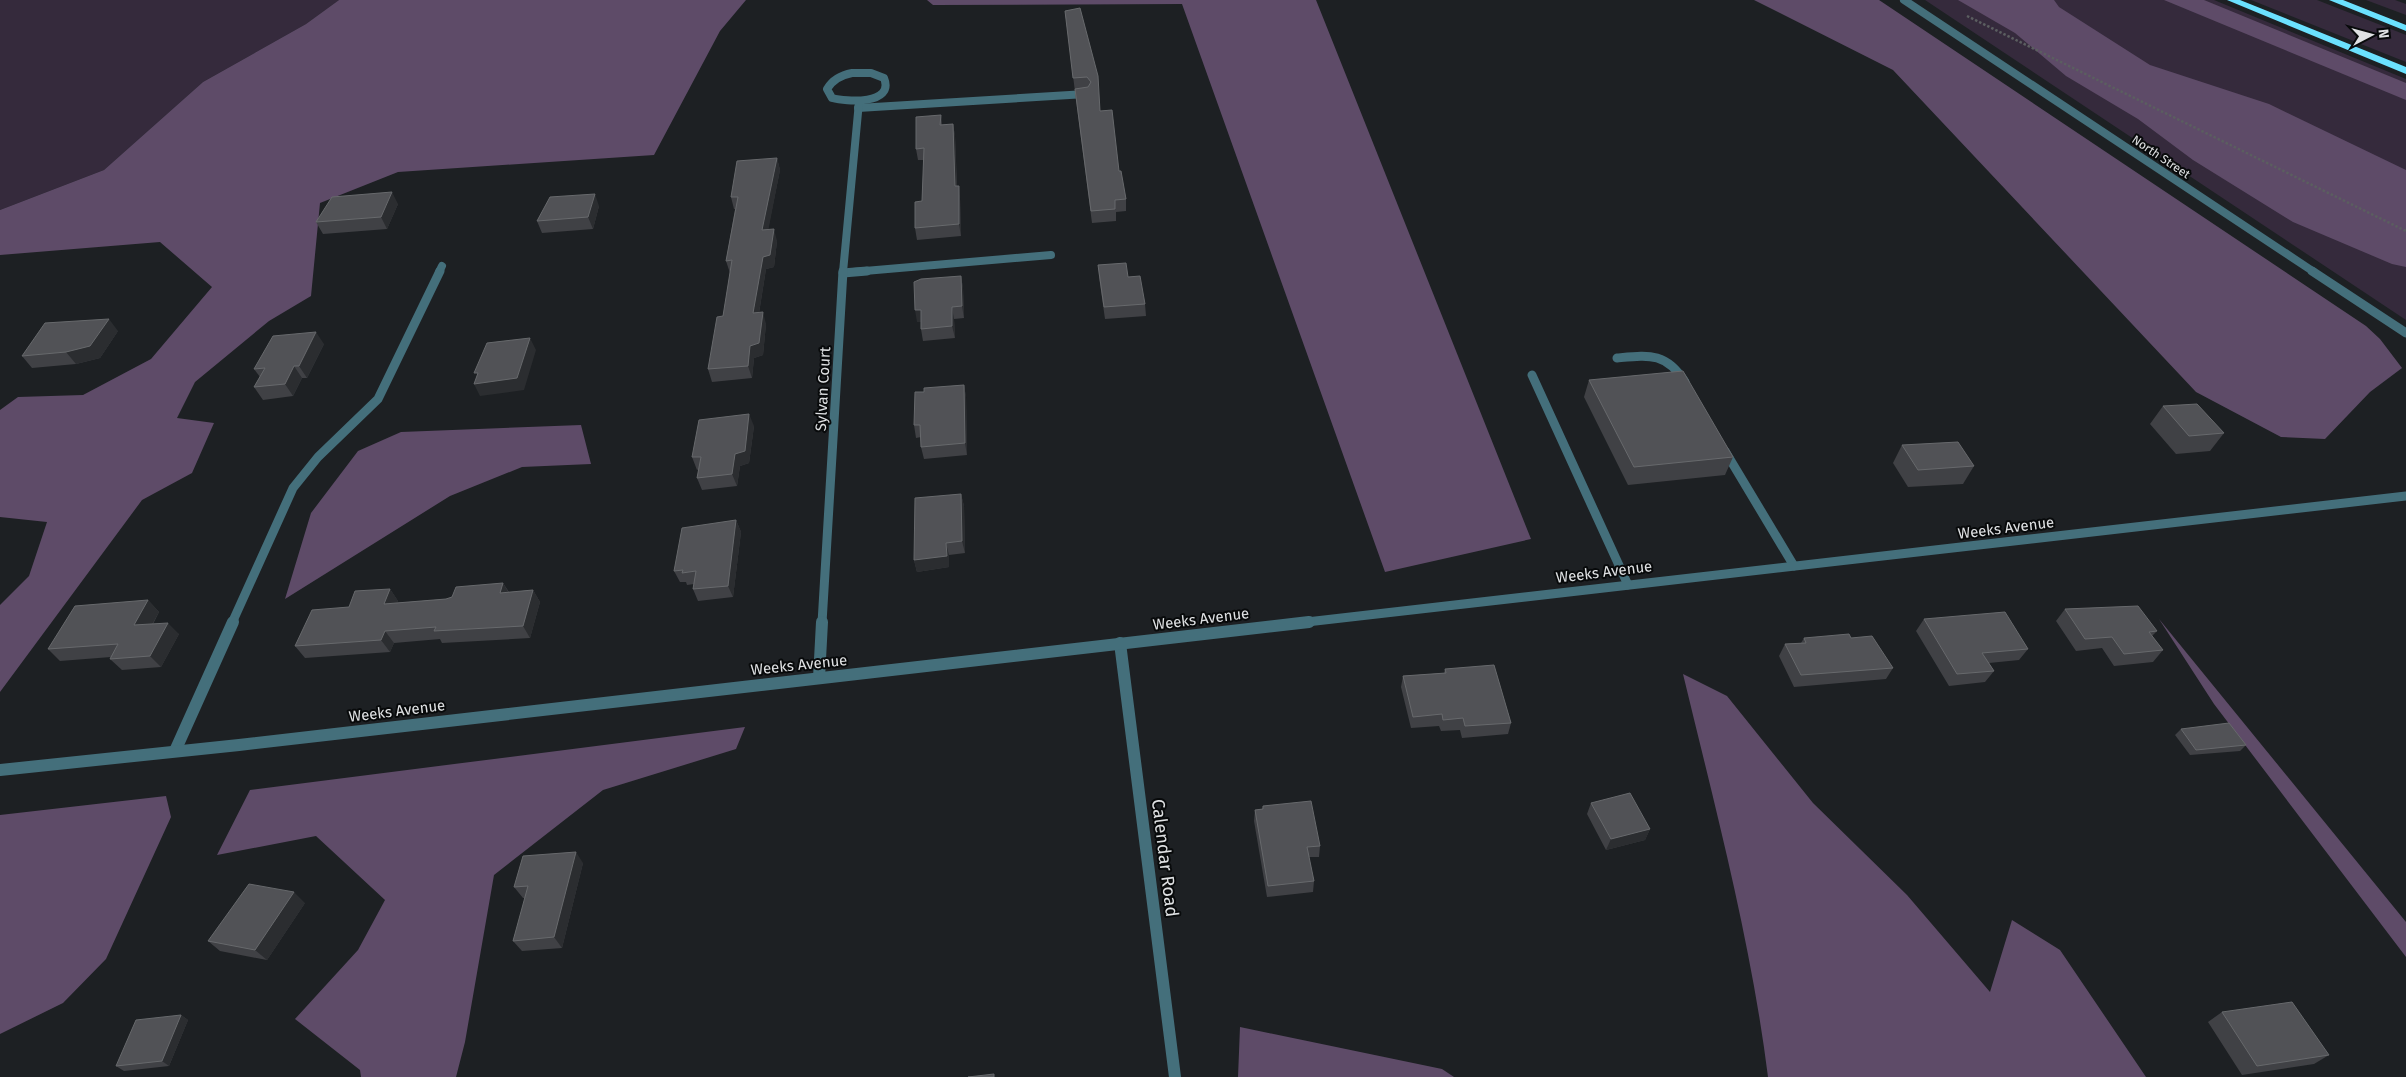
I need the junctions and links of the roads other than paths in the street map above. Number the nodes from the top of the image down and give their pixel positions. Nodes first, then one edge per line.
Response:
1 (1904, 0) edge
2 (2232, 0) edge
3 (2334, 0) edge
4 (2406, 28) edge
5 (2406, 71) edge
6 (1086, 94) edge
7 (858, 105) junction
8 (1051, 254) dead end
9 (442, 266) dead end
10 (843, 273) junction
11 (2406, 333) edge
12 (1617, 358) dead end
13 (1532, 375) dead end
14 (1691, 392) edge
15 (1721, 444) edge
16 (2406, 496) edge
17 (1794, 566) junction
18 (1628, 585) junction
19 (1120, 643) junction
20 (819, 678) junction
21 (175, 751) junction
22 (0, 770) edge
23 (1175, 1077) edge

1 - 11 street, North Street
2 - 5 highway
3 - 4 highway
6 - 7 street
7 - 7 street
7 - 10 street, Sylvan Court
8 - 10 street
9 - 21 street
10 - 20 street, Sylvan Court
12 - 14 street
13 - 18 street
15 - 17 street
16 - 17 street, Weeks Avenue
17 - 18 street, Weeks Avenue
18 - 19 street, Weeks Avenue
19 - 20 street, Weeks Avenue
19 - 23 street, Calendar Road
20 - 21 street, Weeks Avenue
21 - 22 street, Weeks Avenue

